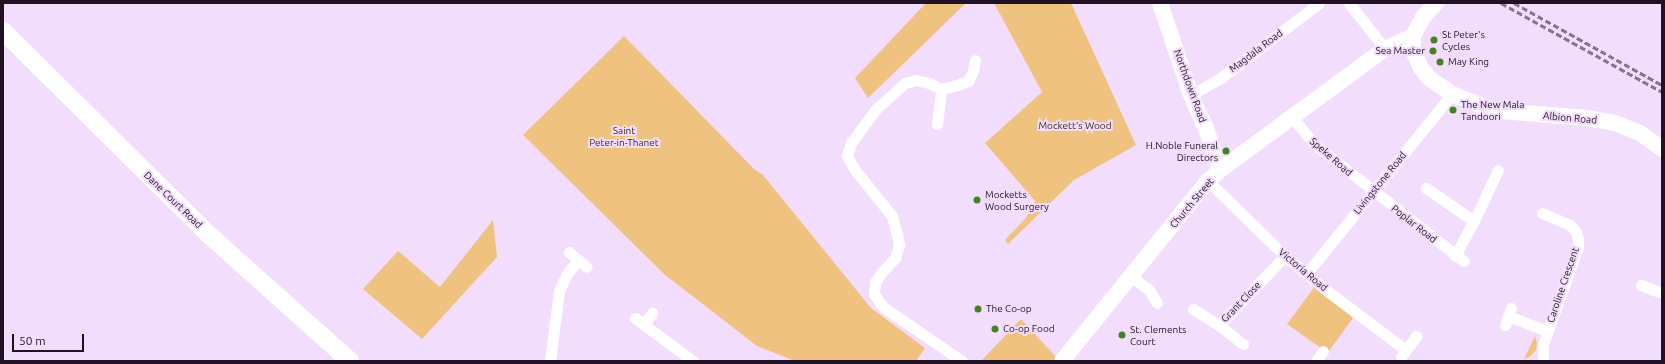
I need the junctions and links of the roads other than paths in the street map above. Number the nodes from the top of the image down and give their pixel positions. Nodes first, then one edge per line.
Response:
1 (1160, 3) edge
2 (1319, 3) edge
3 (1349, 3) edge
4 (1436, 3) edge
5 (3, 31) edge
6 (1413, 43) junction
7 (1388, 49) junction
8 (975, 60) dead end
9 (941, 89) junction
10 (1452, 94) junction
11 (1191, 95) junction
12 (1293, 118) junction
13 (937, 124) dead end
14 (1662, 150) edge
15 (1220, 170) junction
16 (1498, 170) dead end
17 (1208, 181) junction
18 (1426, 188) dead end
19 (1372, 191) junction
20 (1542, 213) dead end
21 (1474, 221) junction
22 (569, 252) dead end
23 (1284, 256) junction
24 (578, 260) junction
25 (587, 267) dead end
26 (1307, 273) junction
27 (1130, 276) junction
28 (1649, 285) dead end
29 (1662, 293) edge
30 (1157, 303) dead end
31 (1193, 309) dead end
32 (652, 313) dead end
33 (1508, 316) dead end
34 (635, 318) dead end
35 (644, 324) junction
36 (1219, 325) junction
37 (1547, 331) junction
38 (1416, 336) dead end
39 (1243, 344) dead end
40 (1323, 351) dead end
41 (350, 361) edge
42 (550, 361) edge
43 (693, 361) edge
44 (962, 361) edge
45 (1062, 361) edge
46 (1316, 361) edge
47 (1543, 361) edge
48 (1554, 361) edge

1 - 11 street, Northdown Road
2 - 11 street, Magdala Road
3 - 7 street
4 - 6 street
5 - 41 main road, Dane Court Road
6 - 7 street, Church Street
6 - 10 street, Albion Road
7 - 12 street, Church Street
8 - 9 street
9 - 13 street
9 - 44 street
10 - 14 street, Albion Road
10 - 19 street, Livingstone Road
11 - 15 street, Northdown Road
12 - 15 street, Church Street
12 - 19 street, Speke Road
15 - 17 street, Church Street
16 - 21 street, Poplar Road
17 - 23 street, Victoria Road
17 - 27 street, Church Street
18 - 21 street
19 - 21 street, Poplar Road
19 - 26 street, Livingstone Road
20 - 37 street, Caroline Crescent
22 - 24 street
23 - 26 street, Victoria Road
23 - 36 street, Grant Close
24 - 25 street
24 - 42 street
26 - 38 street, Victoria Road
27 - 30 street
27 - 45 street, Church Street
28 - 29 street
31 - 36 street
32 - 35 street
33 - 37 street, Caroline Crescent
34 - 35 street
35 - 43 street
36 - 39 street, Grant Close
37 - 47 street, Caroline Crescent
40 - 46 street
47 - 48 street

